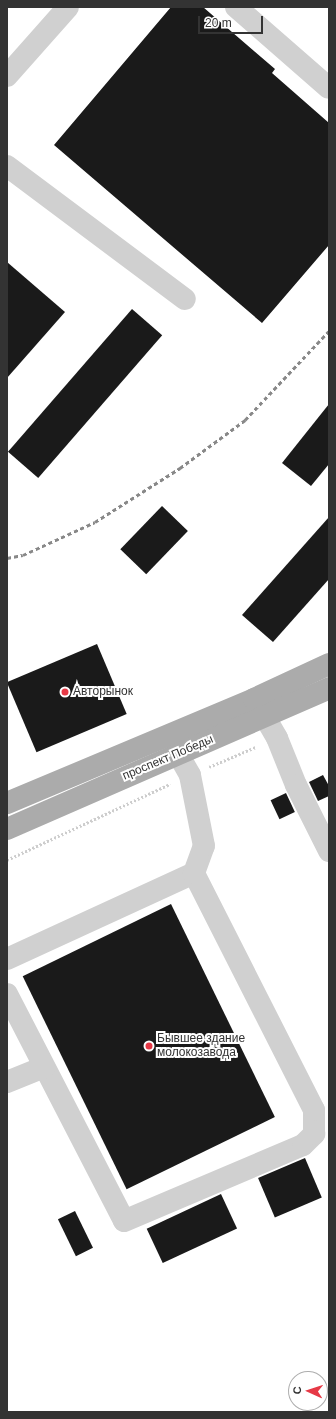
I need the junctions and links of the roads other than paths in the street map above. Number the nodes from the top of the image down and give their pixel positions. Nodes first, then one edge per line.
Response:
1 (68, 7) edge
2 (236, 7) edge
3 (7, 76) edge
4 (329, 88) edge
5 (7, 166) edge
6 (185, 300) dead end
7 (329, 664) edge
8 (329, 688) edge
9 (260, 708) junction
10 (172, 744) junction
11 (7, 803) edge
12 (321, 812) edge
13 (7, 829) edge
14 (329, 851) edge
15 (194, 873) junction
16 (7, 959) edge
17 (7, 994) edge
18 (44, 1067) junction
19 (7, 1082) edge

1 - 3 lane
2 - 4 lane
5 - 6 lane
7 - 9 main road, проспект Победы
8 - 9 main road, проспект Победы
9 - 10 main road, проспект Победы
9 - 12 lane
10 - 11 main road, проспект Победы
10 - 13 main road, проспект Победы
10 - 15 lane
12 - 14 lane
15 - 16 lane
15 - 18 lane
17 - 18 lane
18 - 19 lane

